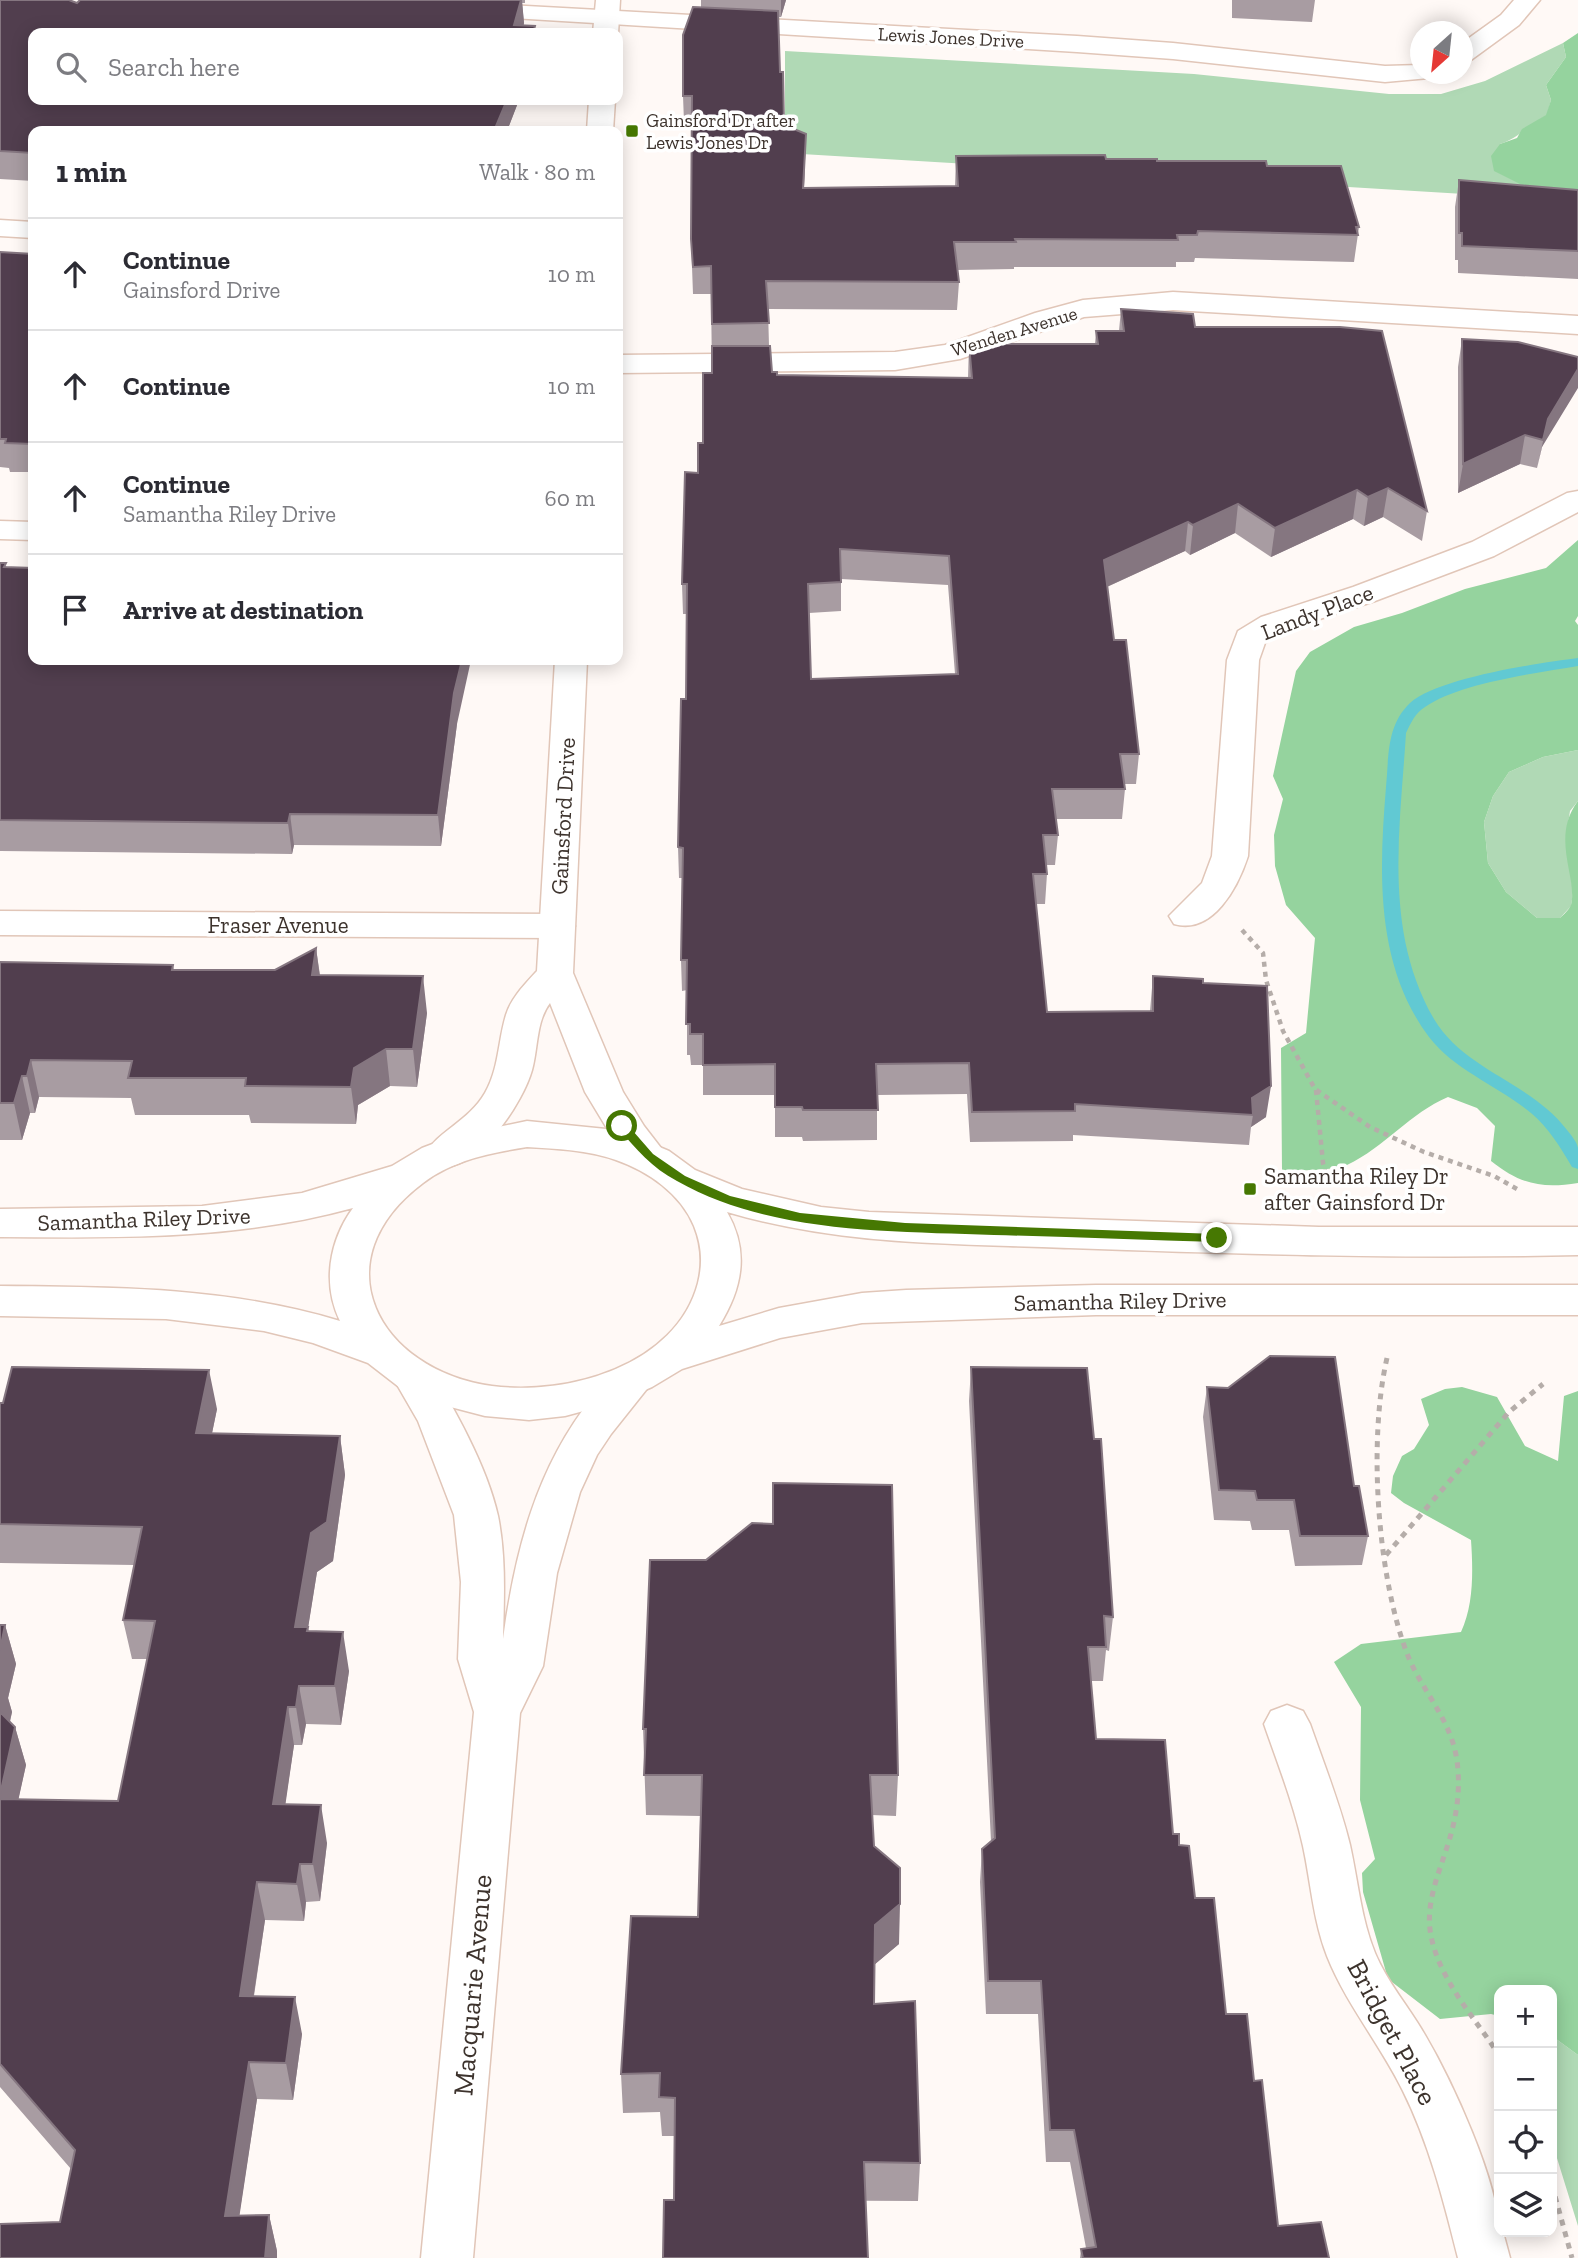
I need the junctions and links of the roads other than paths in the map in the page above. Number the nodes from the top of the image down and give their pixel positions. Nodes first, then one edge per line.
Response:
1 (1528, 0) edge
2 (450, 9) edge
3 (607, 17) edge
4 (1473, 47) edge
5 (1410, 73) edge
6 (602, 105) edge
7 (600, 126) edge
8 (0, 228) edge
9 (28, 230) edge
10 (1578, 325) edge
11 (623, 364) edge
12 (1578, 500) edge
13 (0, 530) edge
14 (28, 531) edge
15 (571, 665) edge
16 (1198, 908) road end
17 (0, 923) edge
18 (557, 926) junction
19 (555, 973) junction
20 (444, 1154) junction
21 (665, 1168) junction
22 (409, 1173) junction
23 (0, 1223) edge
24 (1578, 1241) edge
25 (1578, 1300) edge
26 (0, 1301) edge
27 (669, 1357) junction
28 (398, 1364) junction
29 (633, 1380) junction
30 (497, 1712) junction
31 (1287, 1724) dead end
32 (447, 2258) edge
33 (1484, 2258) edge

1 - 4 street
2 - 3 street, Lewis Jones Drive
3 - 5 street, Lewis Jones Drive
6 - 7 street
8 - 9 street
10 - 11 street, Wenden Avenue
12 - 16 street, Landy Place
13 - 14 street
15 - 18 street, Gainsford Drive
17 - 18 street, Fraser Avenue
18 - 19 street, Gainsford Drive
19 - 20 street
19 - 21 street, Gainsford Drive
20 - 21 street
20 - 22 street
21 - 24 street
21 - 27 street, Gainsford Drive
22 - 23 street, Samantha Riley Drive
22 - 28 street, Macquarie Avenue
25 - 27 street, Samantha Riley Drive
26 - 28 street
27 - 29 street
28 - 29 street
28 - 30 street, Macquarie Avenue
29 - 30 street, Macquarie Avenue
30 - 32 street, Macquarie Avenue
31 - 33 street, Bridget Place

